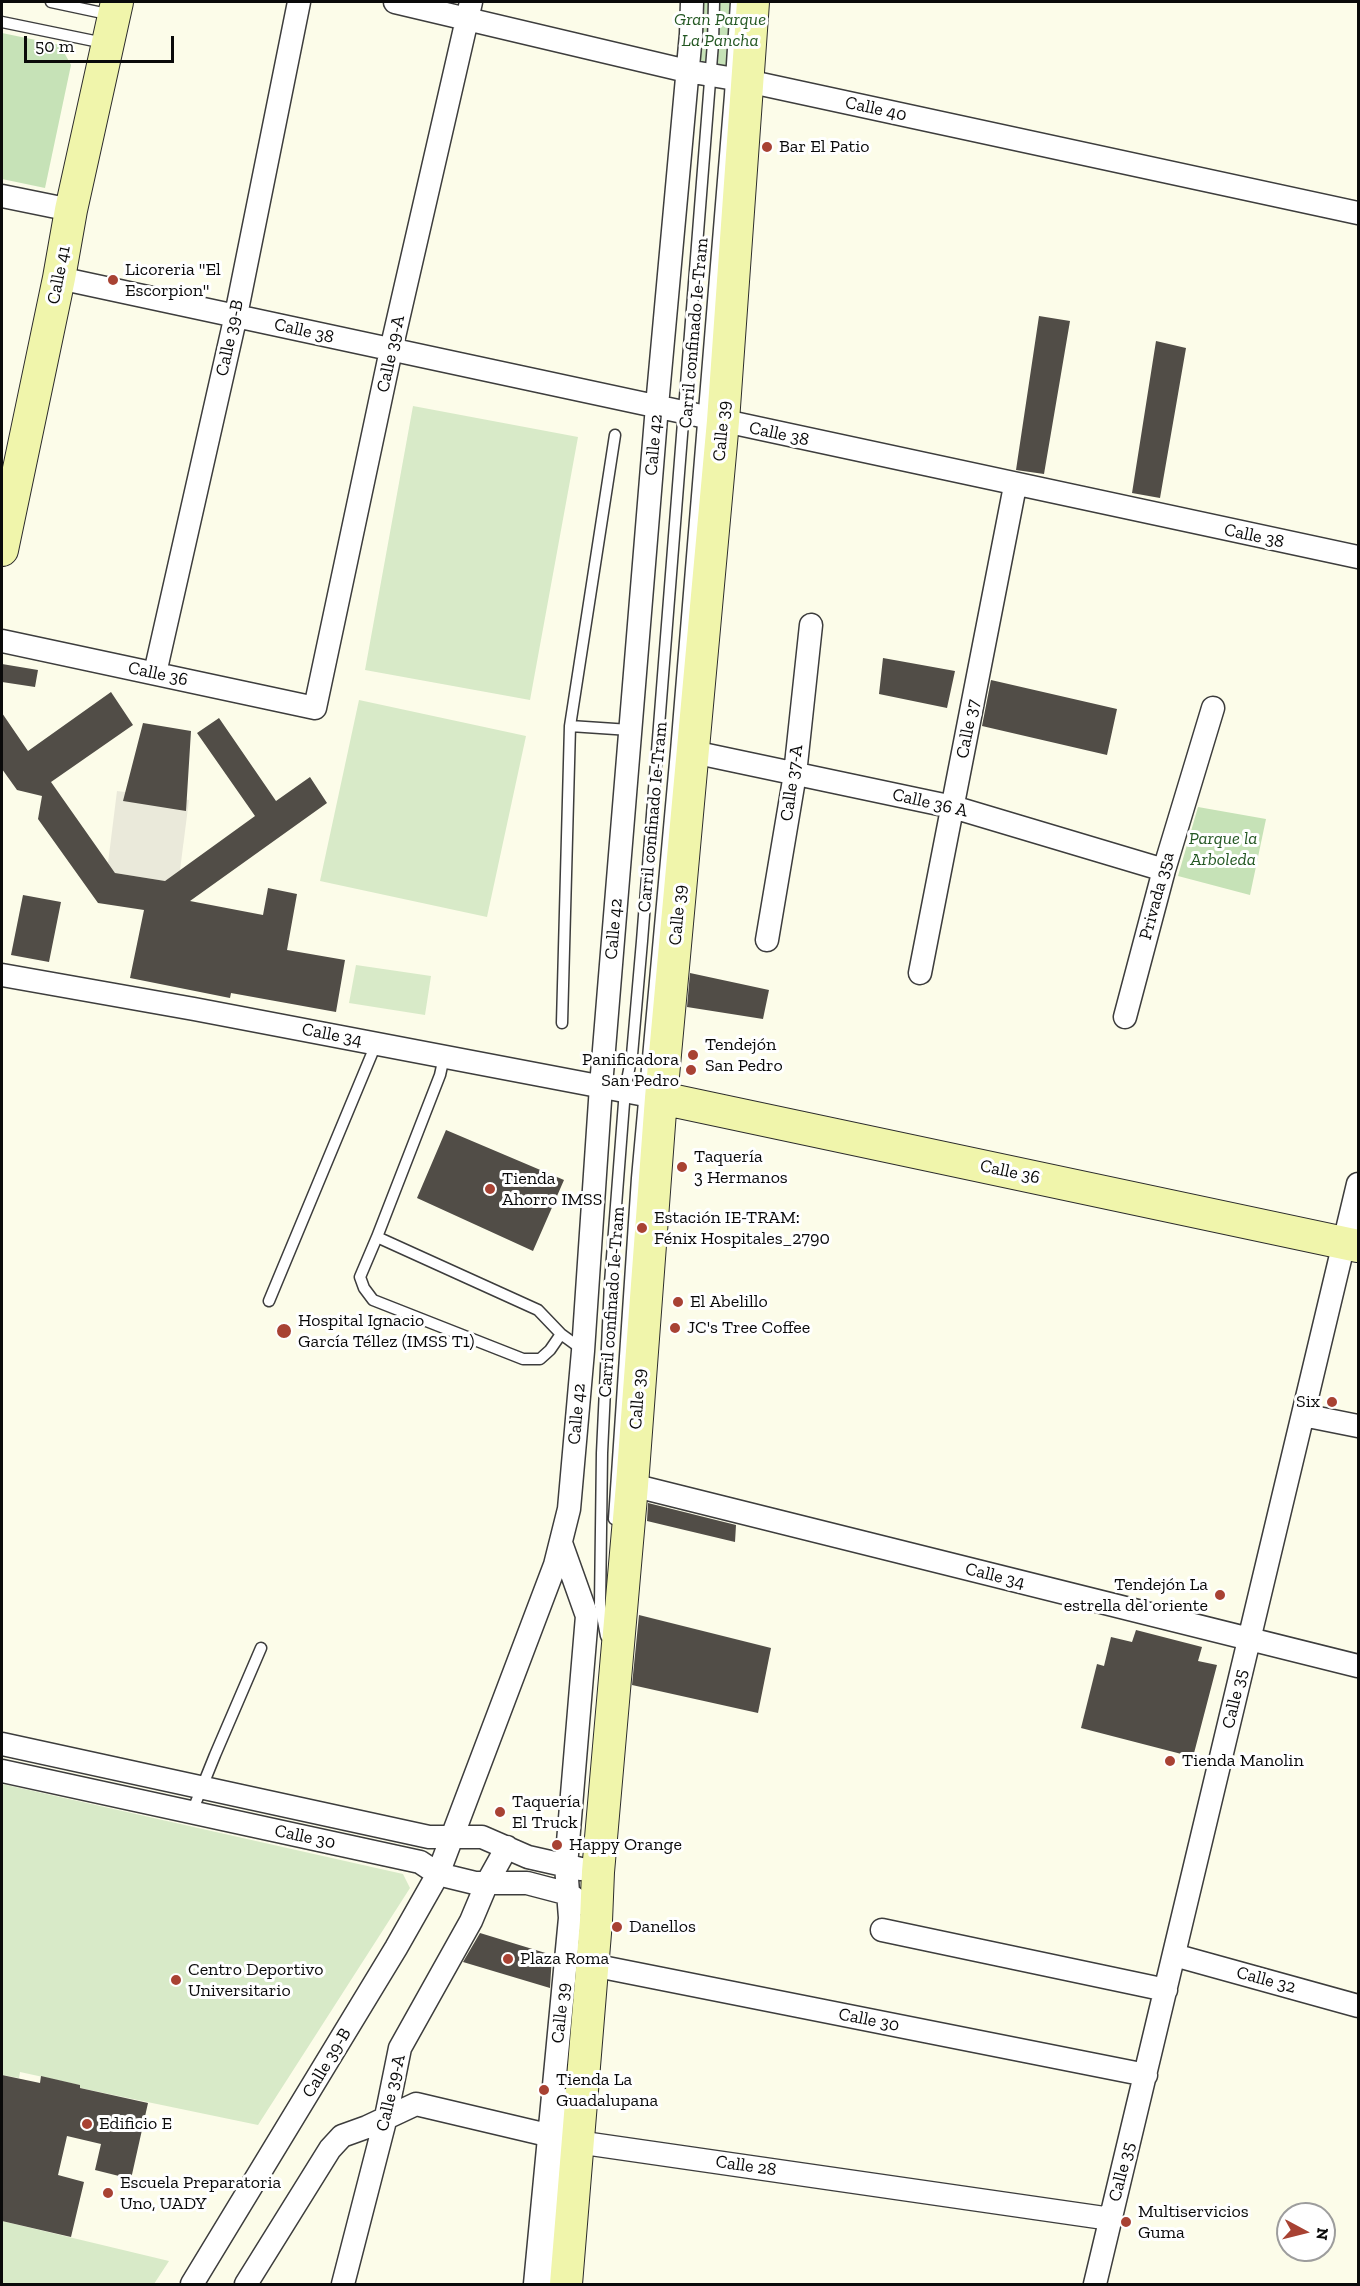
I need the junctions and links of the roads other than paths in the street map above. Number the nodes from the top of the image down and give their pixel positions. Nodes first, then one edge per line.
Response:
1 (51, 2) edge
2 (299, 2) edge
3 (395, 2) edge
4 (692, 2) edge
5 (714, 2) edge
6 (736, 2) edge
7 (753, 2) edge
8 (67, 3) edge
9 (469, 11) edge
10 (113, 20) edge
11 (2, 22) edge
12 (687, 70) junction
13 (729, 77) junction
14 (2, 196) edge
15 (71, 210) junction
16 (1359, 213) edge
17 (59, 278) junction
18 (236, 315) junction
19 (391, 350) junction
20 (657, 406) junction
21 (703, 416) junction
22 (615, 435) dead end
23 (1015, 486) junction
24 (2, 550) edge
25 (1359, 557) edge
26 (811, 625) dead end
27 (2, 640) edge
28 (155, 673) junction
29 (315, 708) joint
30 (1213, 708) dead end
31 (570, 726) junction
32 (630, 730) junction
33 (693, 752) junction
34 (795, 774) junction
35 (953, 807) junction
36 (1164, 870) junction
37 (767, 940) dead end
38 (920, 973) dead end
39 (2, 975) edge
40 (1125, 1017) dead end
41 (562, 1023) dead end
42 (376, 1043) junction
43 (444, 1057) junction
44 (601, 1086) junction
45 (644, 1094) junction
46 (1359, 1184) edge
47 (377, 1237) junction
48 (1351, 1245) edge
49 (269, 1301) dead end
50 (561, 1334) junction
51 (583, 1351) junction
52 (1303, 1415) junction
53 (1359, 1426) edge
54 (632, 1485) junction
55 (561, 1543) junction
56 (606, 1636) junction
57 (1249, 1639) junction
58 (261, 1648) dead end
59 (605, 1648) dead end
60 (1359, 1666) edge
61 (2, 1744) edge
62 (2, 1770) edge
63 (202, 1788) junction
64 (192, 1812) junction
65 (451, 1837) junction
66 (507, 1847) junction
67 (438, 1874) junction
68 (487, 1883) junction
69 (584, 1888) junction
70 (882, 1930) dead end
71 (1174, 1955) junction
72 (592, 1965) junction
73 (1166, 1990) junction
74 (1359, 2006) edge
75 (1146, 2075) junction
76 (567, 2085) dead end
77 (386, 2117) junction
78 (563, 2140) junction
79 (1111, 2219) junction
80 (192, 2284) edge
81 (246, 2284) edge
82 (344, 2284) edge
83 (535, 2284) edge
84 (550, 2284) edge
85 (566, 2284) edge
86 (1098, 2284) edge

1 - 8 lane
2 - 18 street, Calle 39-B
3 - 9 street, Calle 40
4 - 12 street, Calle 42
5 - 13 lane, Carril confinado Ie-Tram
6 - 13 lane, Carril confinado Ie-Tram
7 - 13 main road, Calle 39
8 - 10 lane
9 - 12 street, Calle 40
9 - 19 street, Calle 39-A
10 - 11 lane
10 - 15 main road, Calle 41
12 - 13 street, Calle 40
12 - 20 street, Calle 42
13 - 16 street, Calle 40
13 - 21 main road, Calle 39
13 - 21 lane, Carril confinado Ie-Tram
14 - 15 street
15 - 17 main road, Calle 41
17 - 18 street, Calle 38
17 - 24 main road, Calle 41
18 - 19 street, Calle 38
18 - 28 street, Calle 39-B
19 - 20 street, Calle 38
19 - 29 street, Calle 39-A
20 - 21 street, Calle 38
20 - 32 street, Calle 42
21 - 23 street, Calle 38
21 - 33 main road, Calle 39
21 - 45 lane, Carril confinado Ie-Tram
21 - 45 lane, Carril confinado Ie-Tram
22 - 31 lane
23 - 25 street, Calle 38
23 - 35 street, Calle 37
26 - 34 street, Calle 37-A
27 - 28 street, Calle 36
28 - 29 street, Calle 36
30 - 36 street, Privada 35a
31 - 32 lane
31 - 41 lane
32 - 44 street, Calle 42
33 - 34 street, Calle 36 A
33 - 45 main road, Calle 39
34 - 35 street, Calle 36 A
34 - 37 street, Calle 37-A
35 - 36 street, Calle 36 A
35 - 38 street, Calle 37
36 - 40 street, Privada 35a
39 - 42 street, Calle 34
42 - 43 street, Calle 34
42 - 49 lane
43 - 44 street, Calle 34
43 - 47 lane
44 - 45 street, Calle 34
44 - 51 street, Calle 42
45 - 48 main road, Calle 36
45 - 54 main road, Calle 39
45 - 56 lane, Carril confinado Ie-Tram
45 - 56 lane, Carril confinado Ie-Tram
46 - 48 street, Calle 35
47 - 50 lane
47 - 50 lane
48 - 52 street, Calle 35
50 - 51 lane
51 - 55 street, Calle 42
52 - 53 street
52 - 57 street, Calle 35
54 - 57 street, Calle 34
54 - 69 main road, Calle 39
55 - 65 street, Calle 42
55 - 69 street
56 - 59 lane, Carril confinado Ie-Tram
57 - 60 street, Calle 34
57 - 71 street, Calle 35
58 - 63 lane
61 - 63 street, Calle 30
62 - 64 street, Calle 30
63 - 64 lane
63 - 65 street, Calle 30
64 - 67 street, Calle 30
65 - 66 street, Calle 30
65 - 67 street, Calle 39-B
66 - 68 street, Calle 39-A
66 - 69 street, Calle 30
67 - 68 street, Calle 30
67 - 80 street, Calle 39-B
68 - 69 street, Calle 30
68 - 77 street, Calle 39-A
69 - 72 main road, Calle 39
69 - 78 street, Calle 39
70 - 73 street
71 - 73 street, Calle 35
71 - 74 street, Calle 32
72 - 75 street, Calle 30
72 - 78 main road, Calle 39
73 - 75 street, Calle 35
75 - 79 street, Calle 35
76 - 78 lane
77 - 78 street, Calle 28
77 - 81 street, Calle 28
77 - 82 street, Calle 39-A
78 - 79 street, Calle 28
78 - 83 street, Calle 39
78 - 84 lane
78 - 85 main road, Calle 39
79 - 86 street, Calle 35

